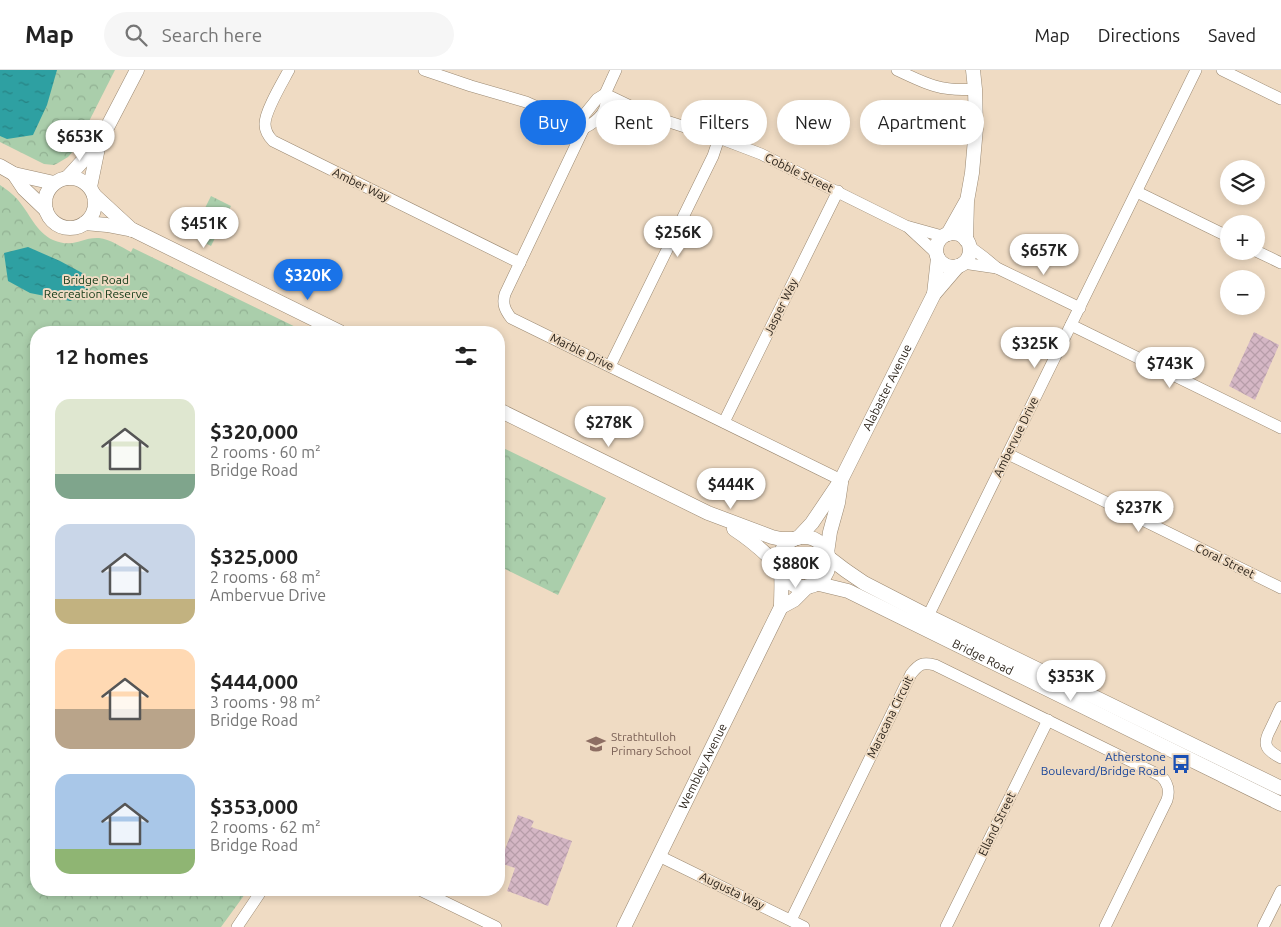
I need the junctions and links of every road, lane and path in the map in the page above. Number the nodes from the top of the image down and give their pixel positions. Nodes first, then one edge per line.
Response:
1 (137, 70) edge
2 (288, 70) edge
3 (424, 70) edge
4 (616, 70) edge
5 (897, 70) edge
6 (973, 70) edge
7 (1196, 70) edge
8 (1222, 70) edge
9 (975, 89) junction
10 (605, 94) junction
11 (1281, 99) edge
12 (520, 100) edge
13 (681, 126) edge
14 (586, 127) edge
15 (100, 143) junction
16 (576, 145) edge
17 (717, 145) edge
18 (737, 145) edge
19 (0, 166) edge
20 (14, 174) junction
21 (61, 180) junction
22 (92, 191) junction
23 (838, 191) junction
24 (1137, 192) junction
25 (967, 202) junction
26 (46, 210) junction
27 (84, 223) junction
28 (906, 226) junction
29 (133, 230) junction
30 (1220, 233) edge
31 (945, 235) junction
32 (968, 243) junction
33 (1265, 255) edge
34 (937, 256) junction
35 (520, 263) junction
36 (1281, 263) edge
37 (961, 265) junction
38 (997, 268) junction
39 (934, 294) junction
40 (1080, 308) junction
41 (1071, 325) junction
42 (328, 326) edge
43 (610, 366) junction
44 (505, 413) edge
45 (724, 422) junction
46 (1281, 428) edge
47 (1008, 454) junction
48 (841, 480) junction
49 (708, 512) junction
50 (796, 538) junction
51 (827, 555) junction
52 (781, 570) junction
53 (811, 585) junction
54 (1281, 588) edge
55 (781, 607) junction
56 (928, 616) junction
57 (1281, 707) edge
58 (1048, 720) junction
59 (1281, 758) edge
60 (1281, 788) edge
61 (1281, 804) edge
62 (659, 856) junction
63 (1281, 891) edge
64 (258, 896) edge
65 (432, 896) edge
66 (791, 920) junction
67 (237, 927) edge
68 (496, 927) edge
69 (624, 927) edge
70 (804, 927) edge
71 (946, 927) edge
72 (1105, 927) edge
73 (1264, 927) edge

1 - 15 street
2 - 35 street, Amber Way
3 - 12 street
4 - 10 street, Marble Drive
5 - 9 street
6 - 9 street
7 - 24 street, Ambervue Drive
8 - 11 street
9 - 25 street
10 - 13 street, Cobble Street
10 - 14 street, Marble Drive
15 - 21 street
15 - 22 street
16 - 35 street, Marble Drive
17 - 43 street
18 - 23 street, Cobble Street
19 - 20 street
20 - 21 street
20 - 26 street
21 - 22 street
21 - 26 street
22 - 27 street
22 - 29 street
23 - 28 street, Cobble Street
23 - 45 street, Jasper Way
24 - 30 street
24 - 40 street, Ambervue Drive
25 - 31 street
25 - 32 street
26 - 27 street
27 - 29 street
28 - 31 street, Cobble Street
28 - 34 street, Cobble Street
29 - 42 street
31 - 32 street
31 - 34 street
32 - 37 street
32 - 38 street
33 - 36 street
34 - 37 street
34 - 39 street, Alabaster Avenue
35 - 43 street, Marble Drive
37 - 38 street
37 - 39 street, Alabaster Avenue
38 - 40 street
39 - 48 street, Alabaster Avenue
40 - 41 street, Ambervue Drive
41 - 46 street
41 - 47 street, Ambervue Drive
43 - 45 street, Marble Drive
44 - 49 street
45 - 48 street, Marble Drive
47 - 54 street, Coral Street
47 - 56 street, Ambervue Drive
48 - 50 street, Alabaster Avenue
48 - 51 street, Alabaster Avenue
49 - 50 street
49 - 52 street
50 - 51 street
50 - 52 street
51 - 53 street
51 - 56 street, Bridge Road
52 - 53 street
52 - 55 street, Wembley Avenue
53 - 55 street, Wembley Avenue
53 - 61 street, Bridge Road
55 - 62 street, Wembley Avenue
56 - 60 street, Bridge Road
57 - 59 street
58 - 66 street, Maracana Circuit
58 - 71 street, Elland Street
58 - 72 street, Maracana Circuit
62 - 66 street, Augusta Way
62 - 69 street, Wembley Avenue
63 - 73 street
64 - 67 street
65 - 68 street
66 - 70 street, Augusta Way

